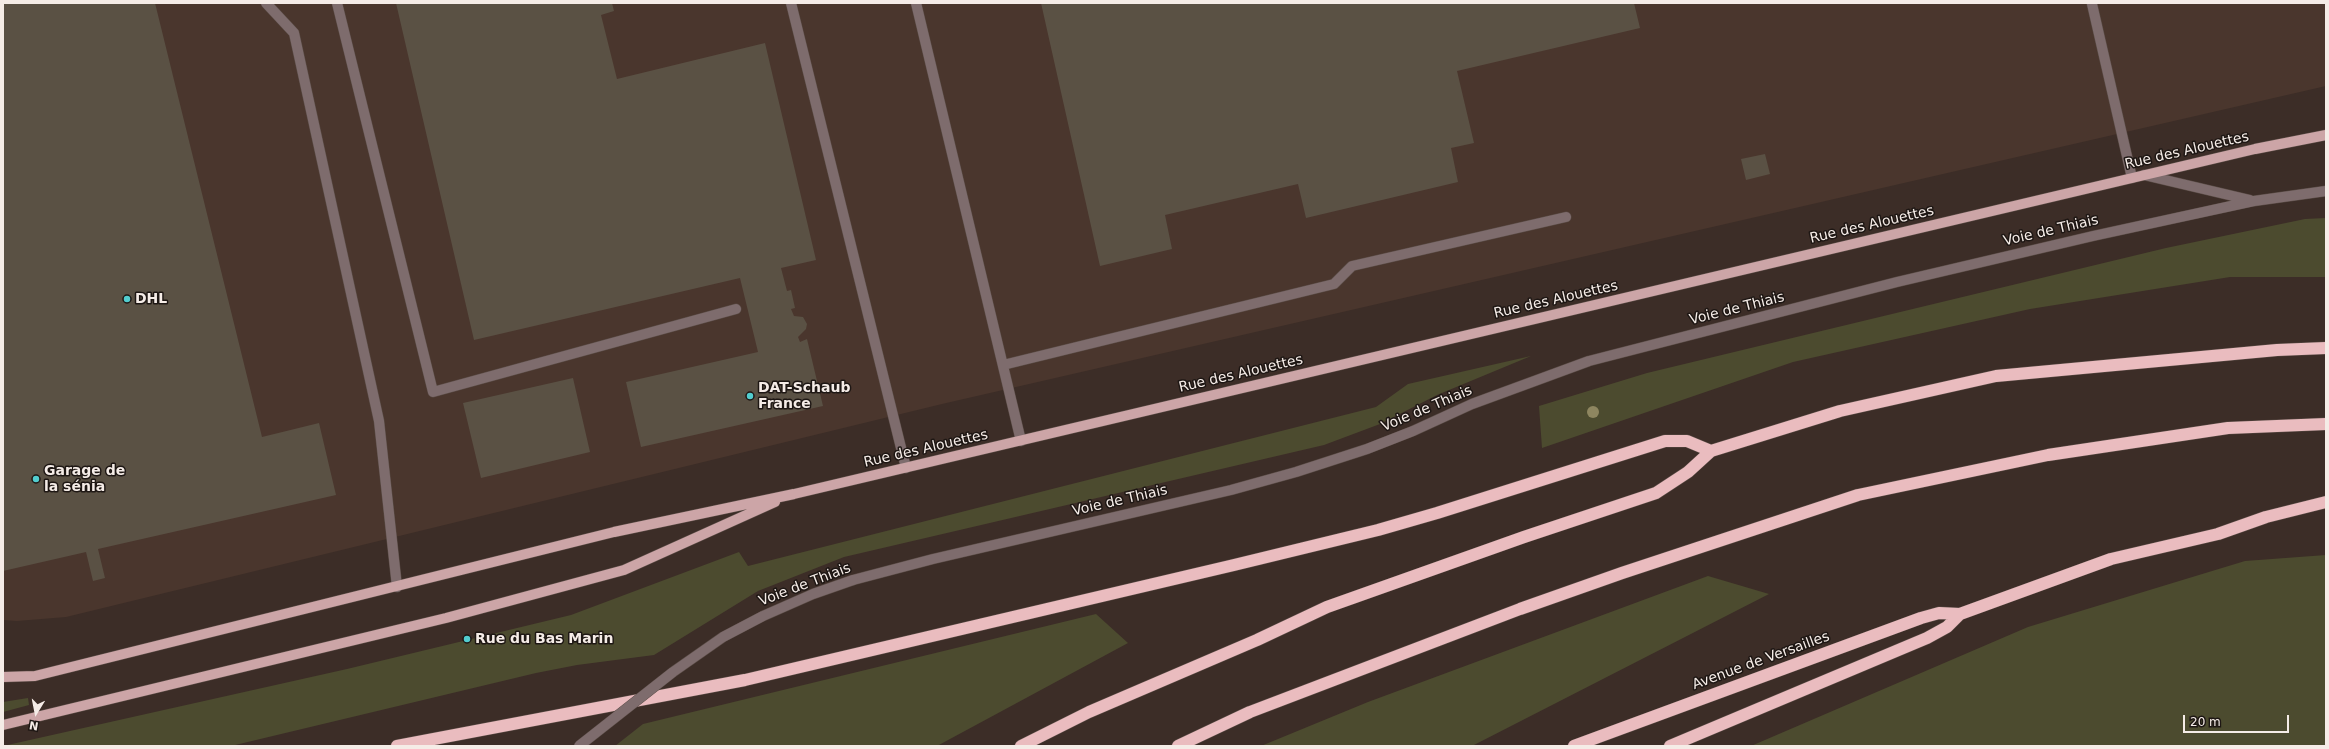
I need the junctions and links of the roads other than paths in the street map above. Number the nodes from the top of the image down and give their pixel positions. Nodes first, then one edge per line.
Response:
1 (266, 3) edge
2 (337, 3) edge
3 (791, 3) edge
4 (916, 3) edge
5 (2092, 4) dead end
6 (2326, 135) edge
7 (2144, 175) junction
8 (2132, 178) junction
9 (2326, 191) edge
10 (2254, 201) junction
11 (1566, 217) dead end
12 (736, 309) dead end
13 (2326, 348) edge
14 (1003, 365) junction
15 (2326, 424) edge
16 (1021, 441) junction
17 (1711, 451) junction
18 (906, 468) junction
19 (794, 494) junction
20 (2326, 502) edge
21 (397, 587) junction
22 (1960, 614) junction
23 (3, 677) edge
24 (3, 725) edge
25 (397, 746) edge
26 (579, 746) edge
27 (1021, 746) edge
28 (1178, 746) edge
29 (1574, 746) edge
30 (1670, 746) edge

1 - 21 lane
2 - 12 lane
3 - 18 lane
4 - 14 lane
5 - 8 lane
6 - 7 main road, Rue des Alouettes
7 - 8 main road, Rue des Alouettes
7 - 10 lane
8 - 16 main road, Rue des Alouettes
9 - 10 lane, Voie de Thiais
10 - 26 lane, Voie de Thiais, bridge
11 - 14 lane
13 - 17 highway
14 - 16 lane
15 - 28 highway
16 - 18 main road, Rue des Alouettes
17 - 25 highway
17 - 27 highway
18 - 19 main road, Rue des Alouettes
19 - 21 main road
19 - 24 main road
20 - 22 highway
21 - 23 main road
22 - 29 highway, Avenue de Versailles
22 - 30 highway

